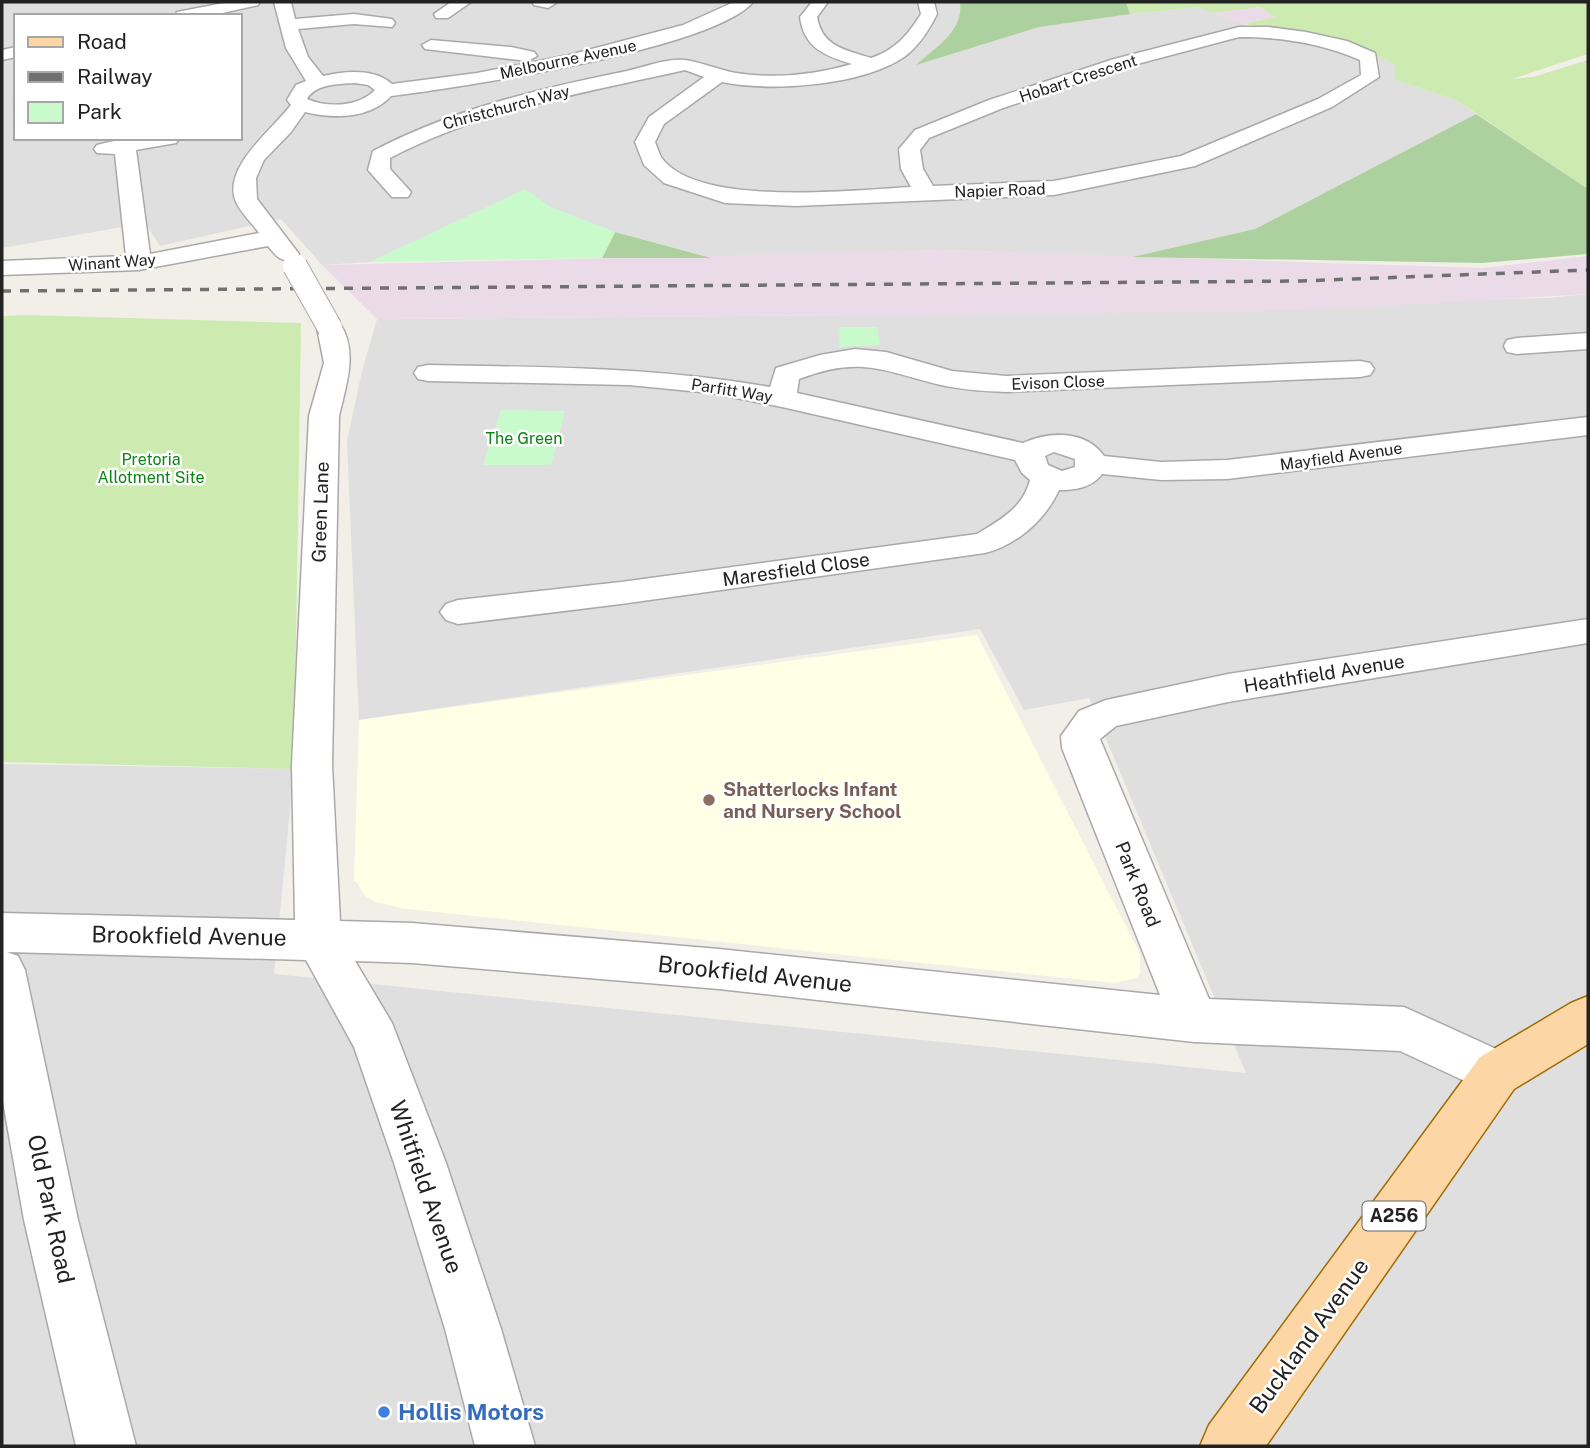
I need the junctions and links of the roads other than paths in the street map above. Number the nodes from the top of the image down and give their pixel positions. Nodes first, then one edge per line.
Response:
1 (171, 2) edge
2 (252, 2) edge
3 (281, 2) edge
4 (463, 2) edge
5 (540, 2) edge
6 (745, 2) edge
7 (820, 2) edge
8 (926, 2) edge
9 (548, 3) edge
10 (186, 14) edge
11 (192, 14) edge
12 (442, 14) dead end
13 (386, 23) dead end
14 (287, 25) junction
15 (1306, 37) joint
16 (537, 38) dead end
17 (640, 43) junction
18 (431, 45) dead end
19 (520, 51) junction
20 (871, 64) junction
21 (683, 65) junction
22 (545, 66) junction
23 (718, 76) junction
24 (319, 83) junction
25 (385, 91) junction
26 (301, 104) junction
27 (325, 110) junction
28 (284, 128) junction
29 (163, 140) edge
30 (400, 192) dead end
31 (925, 193) junction
32 (268, 229) junction
33 (139, 263) junction
34 (2, 268) edge
35 (1588, 341) edge
36 (1517, 346) dead end
37 (1360, 369) dead end
38 (428, 373) dead end
39 (782, 398) junction
40 (1588, 426) edge
41 (1038, 466) junction
42 (458, 612) dead end
43 (1588, 631) edge
44 (1082, 748) joint
45 (2, 932) edge
46 (318, 939) junction
47 (2, 970) edge
48 (1588, 1018) edge
49 (1194, 1020) junction
50 (1497, 1073) junction
51 (106, 1446) edge
52 (505, 1446) edge
53 (1230, 1446) edge

1 - 10 street
2 - 11 street
3 - 14 street
4 - 12 street
5 - 9 street
6 - 17 street, Melbourne Avenue
7 - 20 street
8 - 20 street
13 - 14 street
14 - 24 street
15 - 31 street, Hobart Crescent
15 - 31 street, Napier Road
16 - 19 street
17 - 21 street
17 - 22 street, Melbourne Avenue
18 - 19 street
19 - 22 street
20 - 23 street
21 - 23 street
21 - 30 street, Christchurch Way
22 - 25 street, Melbourne Avenue
23 - 31 street, Napier Road
24 - 25 street
24 - 26 street, Green Lane
25 - 27 street
26 - 27 street
26 - 28 street, Green Lane
27 - 28 street, Green Lane
28 - 32 street, Green Lane
29 - 33 street
32 - 33 street, Winant Way
32 - 46 street, Green Lane, bridge
33 - 34 street, Winant Way
35 - 36 street
37 - 39 street, Evison Close
38 - 39 street, Parfitt Way
39 - 41 street, Parfitt Way
40 - 41 street, Mayfield Avenue
41 - 42 street, Maresfield Close
43 - 44 street, Heathfield Avenue
44 - 49 street, Park Road
45 - 46 street, Brookfield Avenue
46 - 49 street, Brookfield Avenue
46 - 52 street, Whitfield Avenue
47 - 51 street, Old Park Road
48 - 50 main road, Buckland Avenue / A256
49 - 50 street, Brookfield Avenue
50 - 53 main road, Buckland Avenue / A256

